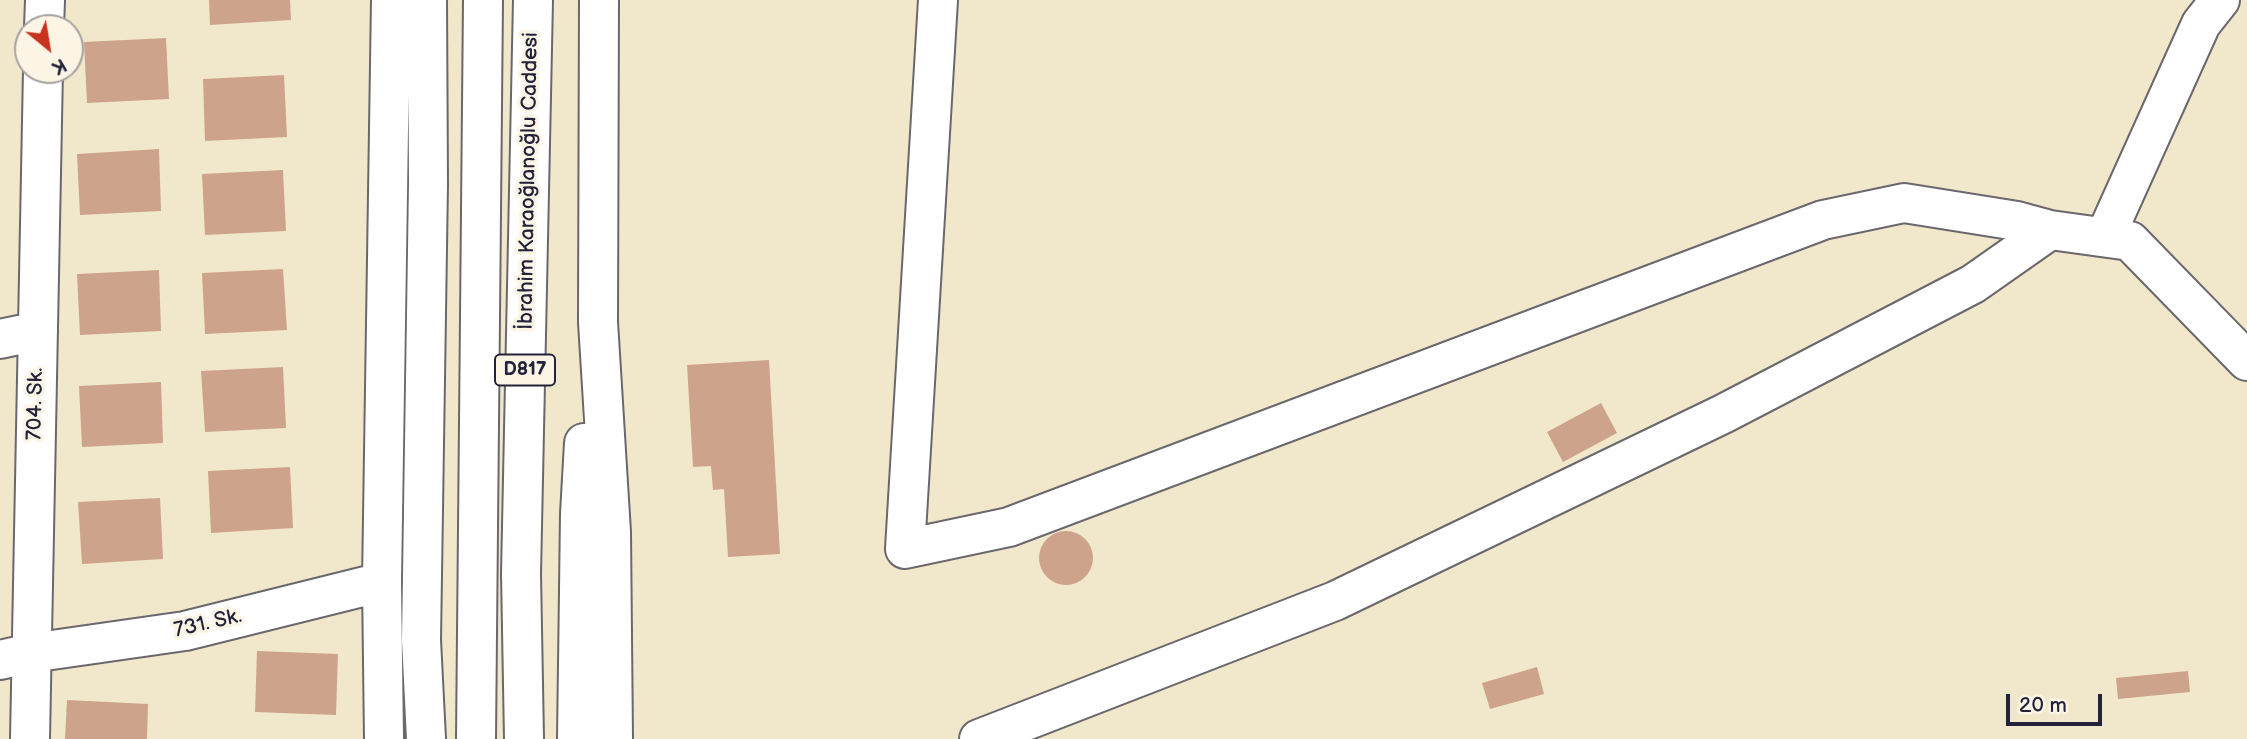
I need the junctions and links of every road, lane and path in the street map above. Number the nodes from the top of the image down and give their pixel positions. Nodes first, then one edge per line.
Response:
1 (391, 0) edge
2 (427, 0) edge
3 (483, 0) edge
4 (533, 0) edge
5 (599, 0) edge
6 (938, 0) edge
7 (2220, 0) edge
8 (43, 84) edge
9 (2050, 230) junction
10 (2105, 237) junction
11 (598, 323) junction
12 (38, 331) junction
13 (0, 339) edge
14 (2247, 361) edge
15 (382, 582) junction
16 (15, 656) edge
17 (30, 739) edge
18 (384, 739) edge
19 (426, 739) edge
20 (476, 739) edge
21 (524, 739) edge
22 (578, 739) edge
23 (613, 739) edge
24 (979, 739) edge

1 - 15 main road
2 - 19 main road
3 - 20 main road, D817
4 - 21 main road, İbrahim Karaoğlanoğlu Caddesi / D817
5 - 11 main road
6 - 9 main road
7 - 10 main road
8 - 12 main road, 704. Sk.
9 - 10 main road
9 - 24 main road
10 - 14 main road
11 - 22 main road
11 - 23 main road
12 - 13 main road
12 - 16 main road, 704. Sk.
15 - 16 main road, 731. Sk.
15 - 18 main road
16 - 17 main road, 704. Sk.

